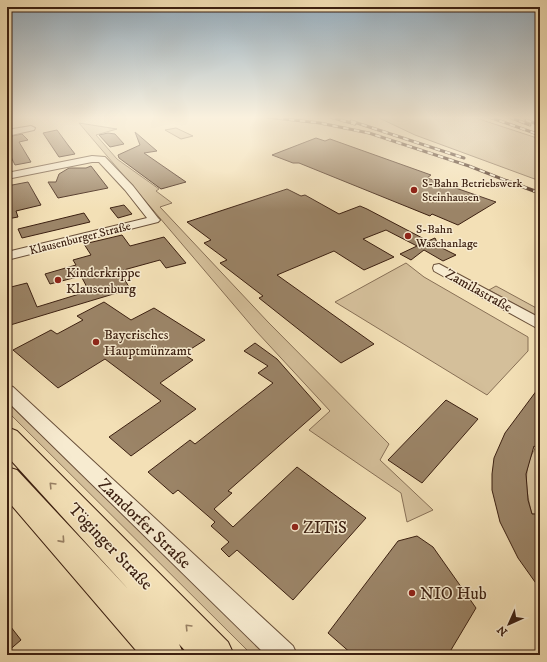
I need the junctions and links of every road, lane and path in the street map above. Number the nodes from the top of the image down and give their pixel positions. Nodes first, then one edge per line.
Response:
1 (7, 176) edge
2 (7, 256) edge
3 (439, 268) dead end
4 (540, 324) edge
5 (7, 391) edge
6 (7, 438) edge
7 (7, 479) edge
8 (165, 655) edge
9 (215, 655) edge
10 (284, 655) edge

1 - 2 street, Klausenburger Straße
3 - 4 street, Zamilastraße
5 - 10 street, Zamdorfer Straße
9 -> 6 highway, Töginger Straße
7 -> 8 highway, Töginger Straße

